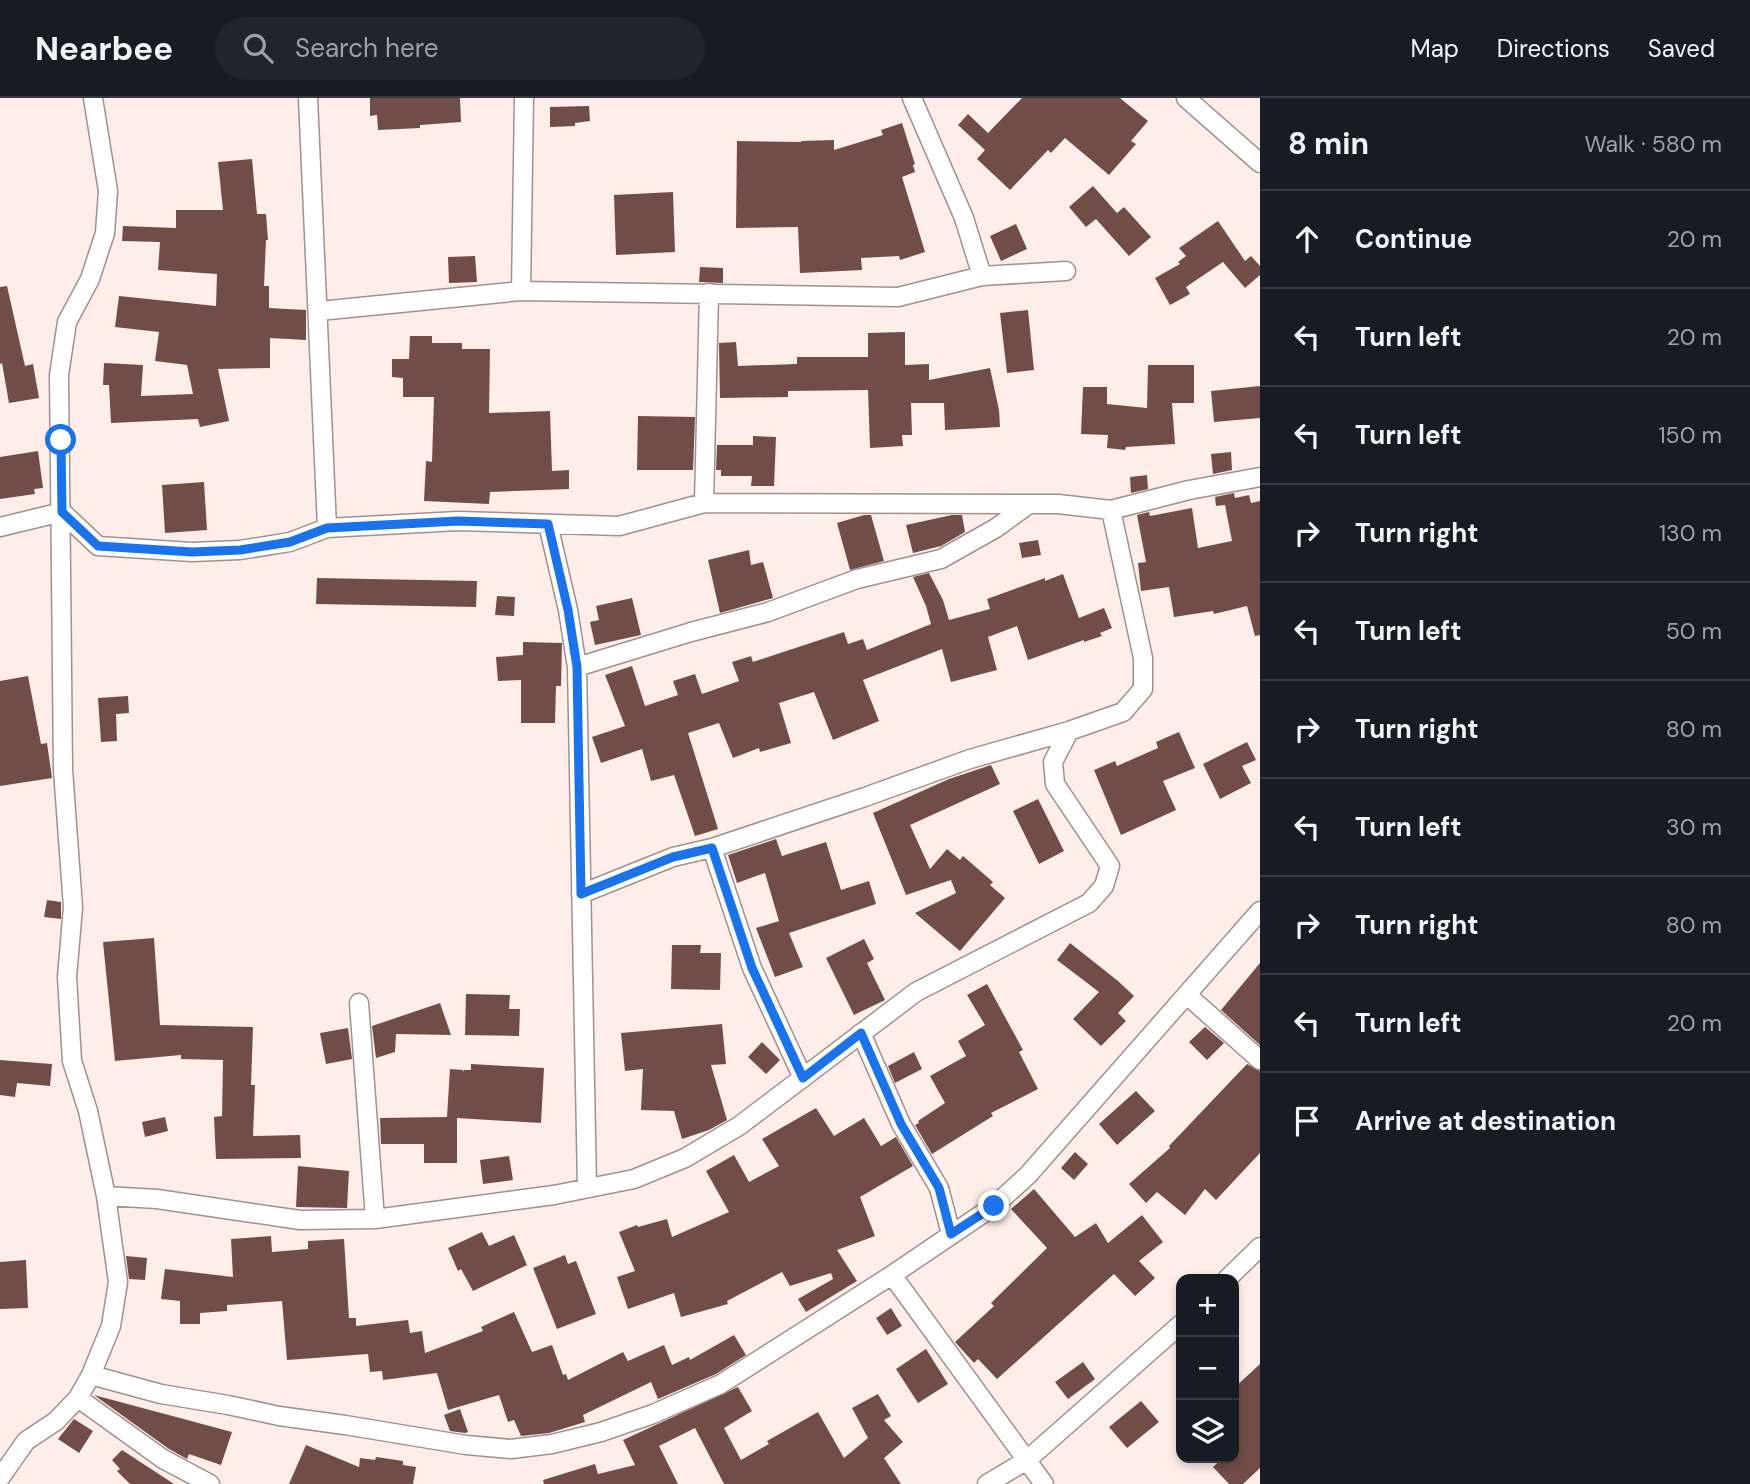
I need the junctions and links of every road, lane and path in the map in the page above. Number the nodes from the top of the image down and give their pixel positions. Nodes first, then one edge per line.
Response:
1 (93, 98) edge
2 (308, 98) edge
3 (524, 98) edge
4 (912, 98) edge
5 (1186, 98) edge
6 (1260, 163) edge
7 (1066, 271) dead end
8 (982, 276) junction
9 (522, 291) junction
10 (709, 293) junction
11 (319, 312) junction
12 (1260, 477) edge
13 (704, 503) junction
14 (1029, 504) junction
15 (1111, 510) junction
16 (62, 512) junction
17 (548, 524) junction
18 (0, 527) edge
19 (327, 528) junction
20 (577, 667) junction
21 (1069, 731) junction
22 (712, 848) junction
23 (581, 894) junction
24 (1260, 911) edge
25 (1187, 995) junction
26 (359, 1003) dead end
27 (861, 1033) junction
28 (1260, 1060) edge
29 (803, 1078) junction
30 (587, 1188) junction
31 (106, 1196) junction
32 (375, 1219) junction
33 (951, 1234) junction
34 (1260, 1247) edge
35 (1232, 1274) edge
36 (892, 1275) junction
37 (1176, 1328) edge
38 (91, 1375) junction
39 (78, 1398) junction
40 (1027, 1460) junction
41 (0, 1478) edge
42 (211, 1484) edge
43 (987, 1484) edge
44 (1044, 1484) edge

1 - 16 street
2 - 11 street
3 - 9 street
4 - 8 street
5 - 6 street
7 - 8 street
8 - 10 street
9 - 10 street
9 - 11 street
10 - 13 street
11 - 19 street
12 - 15 street
13 - 14 street
13 - 17 street
14 - 15 street
14 - 20 street
15 - 21 street
16 - 18 street
16 - 19 street
16 - 31 street
17 - 19 street
17 - 20 street
20 - 23 street
21 - 22 street
21 - 27 street
22 - 23 street
22 - 29 street
23 - 30 street
24 - 25 street
25 - 28 street
25 - 33 street
26 - 32 street
27 - 29 street
27 - 33 street
29 - 30 street
30 - 32 street
31 - 32 street
31 - 38 street
33 - 36 street
34 - 35 street
36 - 38 street
36 - 40 street
37 - 40 street
38 - 39 street
39 - 41 street
39 - 42 street
40 - 43 street
40 - 44 street

